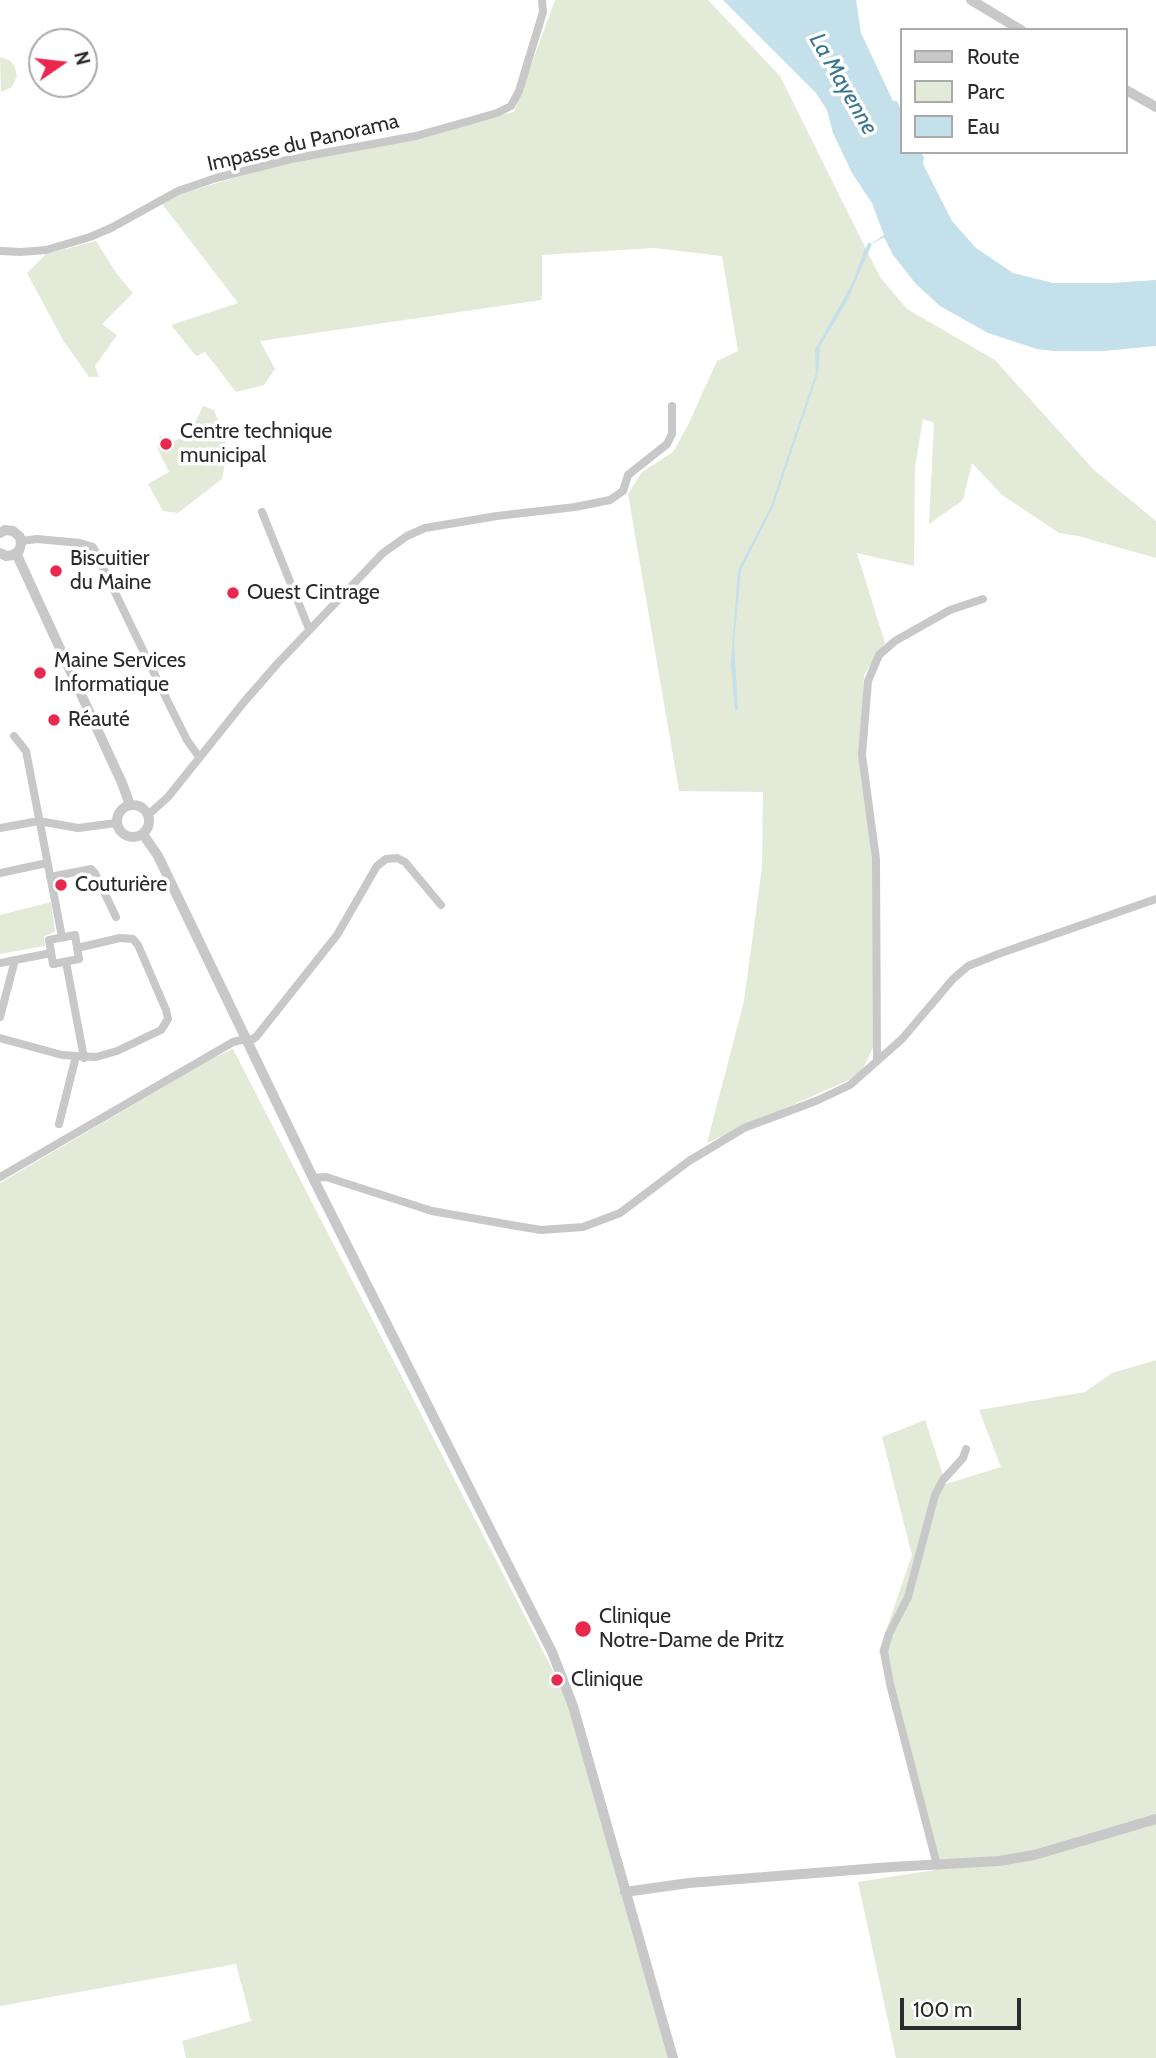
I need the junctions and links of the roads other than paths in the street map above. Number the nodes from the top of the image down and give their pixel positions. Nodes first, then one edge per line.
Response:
1 (542, 0) edge
2 (971, 0) edge
3 (988, 5) edge
4 (1018, 28) edge
5 (1128, 91) edge
6 (1156, 107) edge
7 (0, 251) edge
8 (672, 407) dead end
9 (262, 512) dead end
10 (2, 528) edge
11 (21, 541) junction
12 (0, 553) edge
13 (16, 553) junction
14 (983, 599) dead end
15 (309, 629) junction
16 (14, 736) dead end
17 (199, 757) junction
18 (130, 805) junction
19 (148, 815) junction
20 (39, 821) junction
21 (117, 823) junction
22 (0, 828) edge
23 (143, 834) junction
24 (47, 863) junction
25 (0, 873) edge
26 (50, 877) junction
27 (1156, 899) edge
28 (441, 905) dead end
29 (116, 917) dead end
30 (62, 937) junction
31 (77, 947) junction
32 (51, 953) junction
33 (15, 960) junction
34 (0, 962) edge
35 (66, 962) junction
36 (0, 1017) edge
37 (0, 1038) edge
38 (247, 1040) junction
39 (80, 1057) junction
40 (877, 1060) junction
41 (59, 1124) dead end
42 (0, 1177) edge
43 (313, 1178) junction
44 (966, 1449) dead end
45 (1156, 1819) edge
46 (937, 1865) junction
47 (625, 1892) junction
48 (673, 2058) edge

1 - 7 street, Impasse du Panorama
2 - 3 street
3 - 4 street
5 - 6 street
8 - 15 street
9 - 15 street
10 - 11 street
11 - 13 street
11 - 17 street
12 - 13 street
13 - 18 street
14 - 40 street
15 - 17 street
16 - 20 street
17 - 19 street
18 - 19 street
18 - 21 street
19 - 23 street
20 - 21 street
20 - 22 street
20 - 24 street
21 - 23 street
23 - 38 street
24 - 25 street
24 - 26 street
26 - 29 street
26 - 30 street
27 - 40 street
28 - 38 street
30 - 31 street
30 - 32 street
31 - 35 street
31 - 39 street
32 - 33 street
32 - 35 street
33 - 34 street
33 - 36 street
35 - 39 street
37 - 39 street
38 - 42 street
38 - 43 street
39 - 41 street
40 - 43 street
43 - 47 street
44 - 46 street
45 - 46 street
46 - 47 street
47 - 48 street

